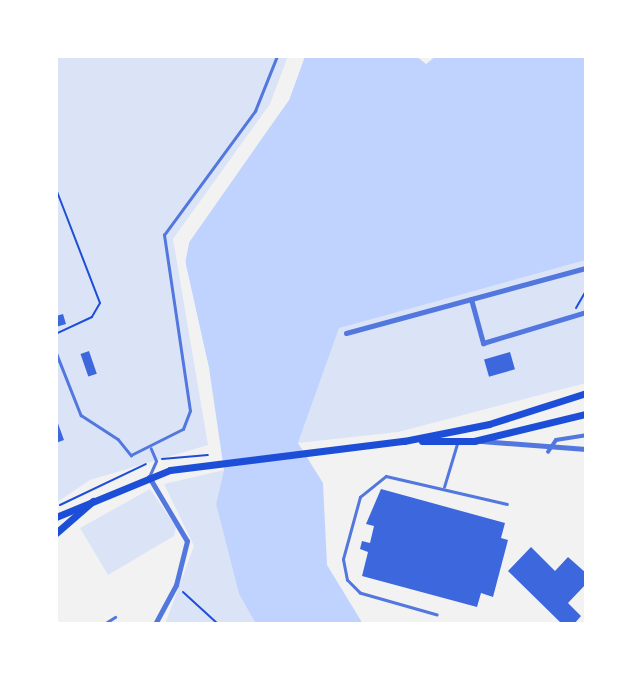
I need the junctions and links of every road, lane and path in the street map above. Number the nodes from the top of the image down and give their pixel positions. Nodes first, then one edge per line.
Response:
1 (277, 56) edge
2 (56, 189) edge
3 (586, 268) edge
4 (586, 291) edge
5 (471, 299) junction
6 (586, 312) edge
7 (575, 316) junction
8 (346, 333) dead end
9 (56, 334) edge
10 (56, 352) edge
11 (585, 395) edge
12 (586, 414) edge
13 (586, 435) edge
14 (474, 440) junction
15 (404, 441) junction
16 (458, 441) junction
17 (151, 449) junction
18 (550, 449) junction
19 (586, 449) edge
20 (201, 459) junction
21 (156, 461) junction
22 (149, 477) junction
23 (444, 488) junction
24 (93, 501) junction
25 (507, 504) dead end
26 (56, 507) edge
27 (56, 517) edge
28 (56, 533) edge
29 (176, 585) junction
30 (438, 615) dead end
31 (115, 617) dead end
32 (104, 624) edge
33 (155, 624) edge
34 (218, 624) edge

1 - 17 lane
2 - 9 path
3 - 5 street
4 - 7 path
5 - 7 street
5 - 8 street
6 - 7 street
10 - 17 lane
11 - 15 main road
12 - 14 main road
13 - 18 street
14 - 16 main road
14 - 18 street
15 - 16 main road
15 - 20 main road
16 - 23 lane
17 - 21 lane
18 - 19 street
20 - 21 path
20 - 22 main road
21 - 22 lane
21 - 26 path
22 - 24 main road
22 - 29 street
23 - 25 lane
23 - 30 lane
24 - 27 main road
24 - 28 main road
29 - 33 street
29 - 34 path
31 - 32 lane

